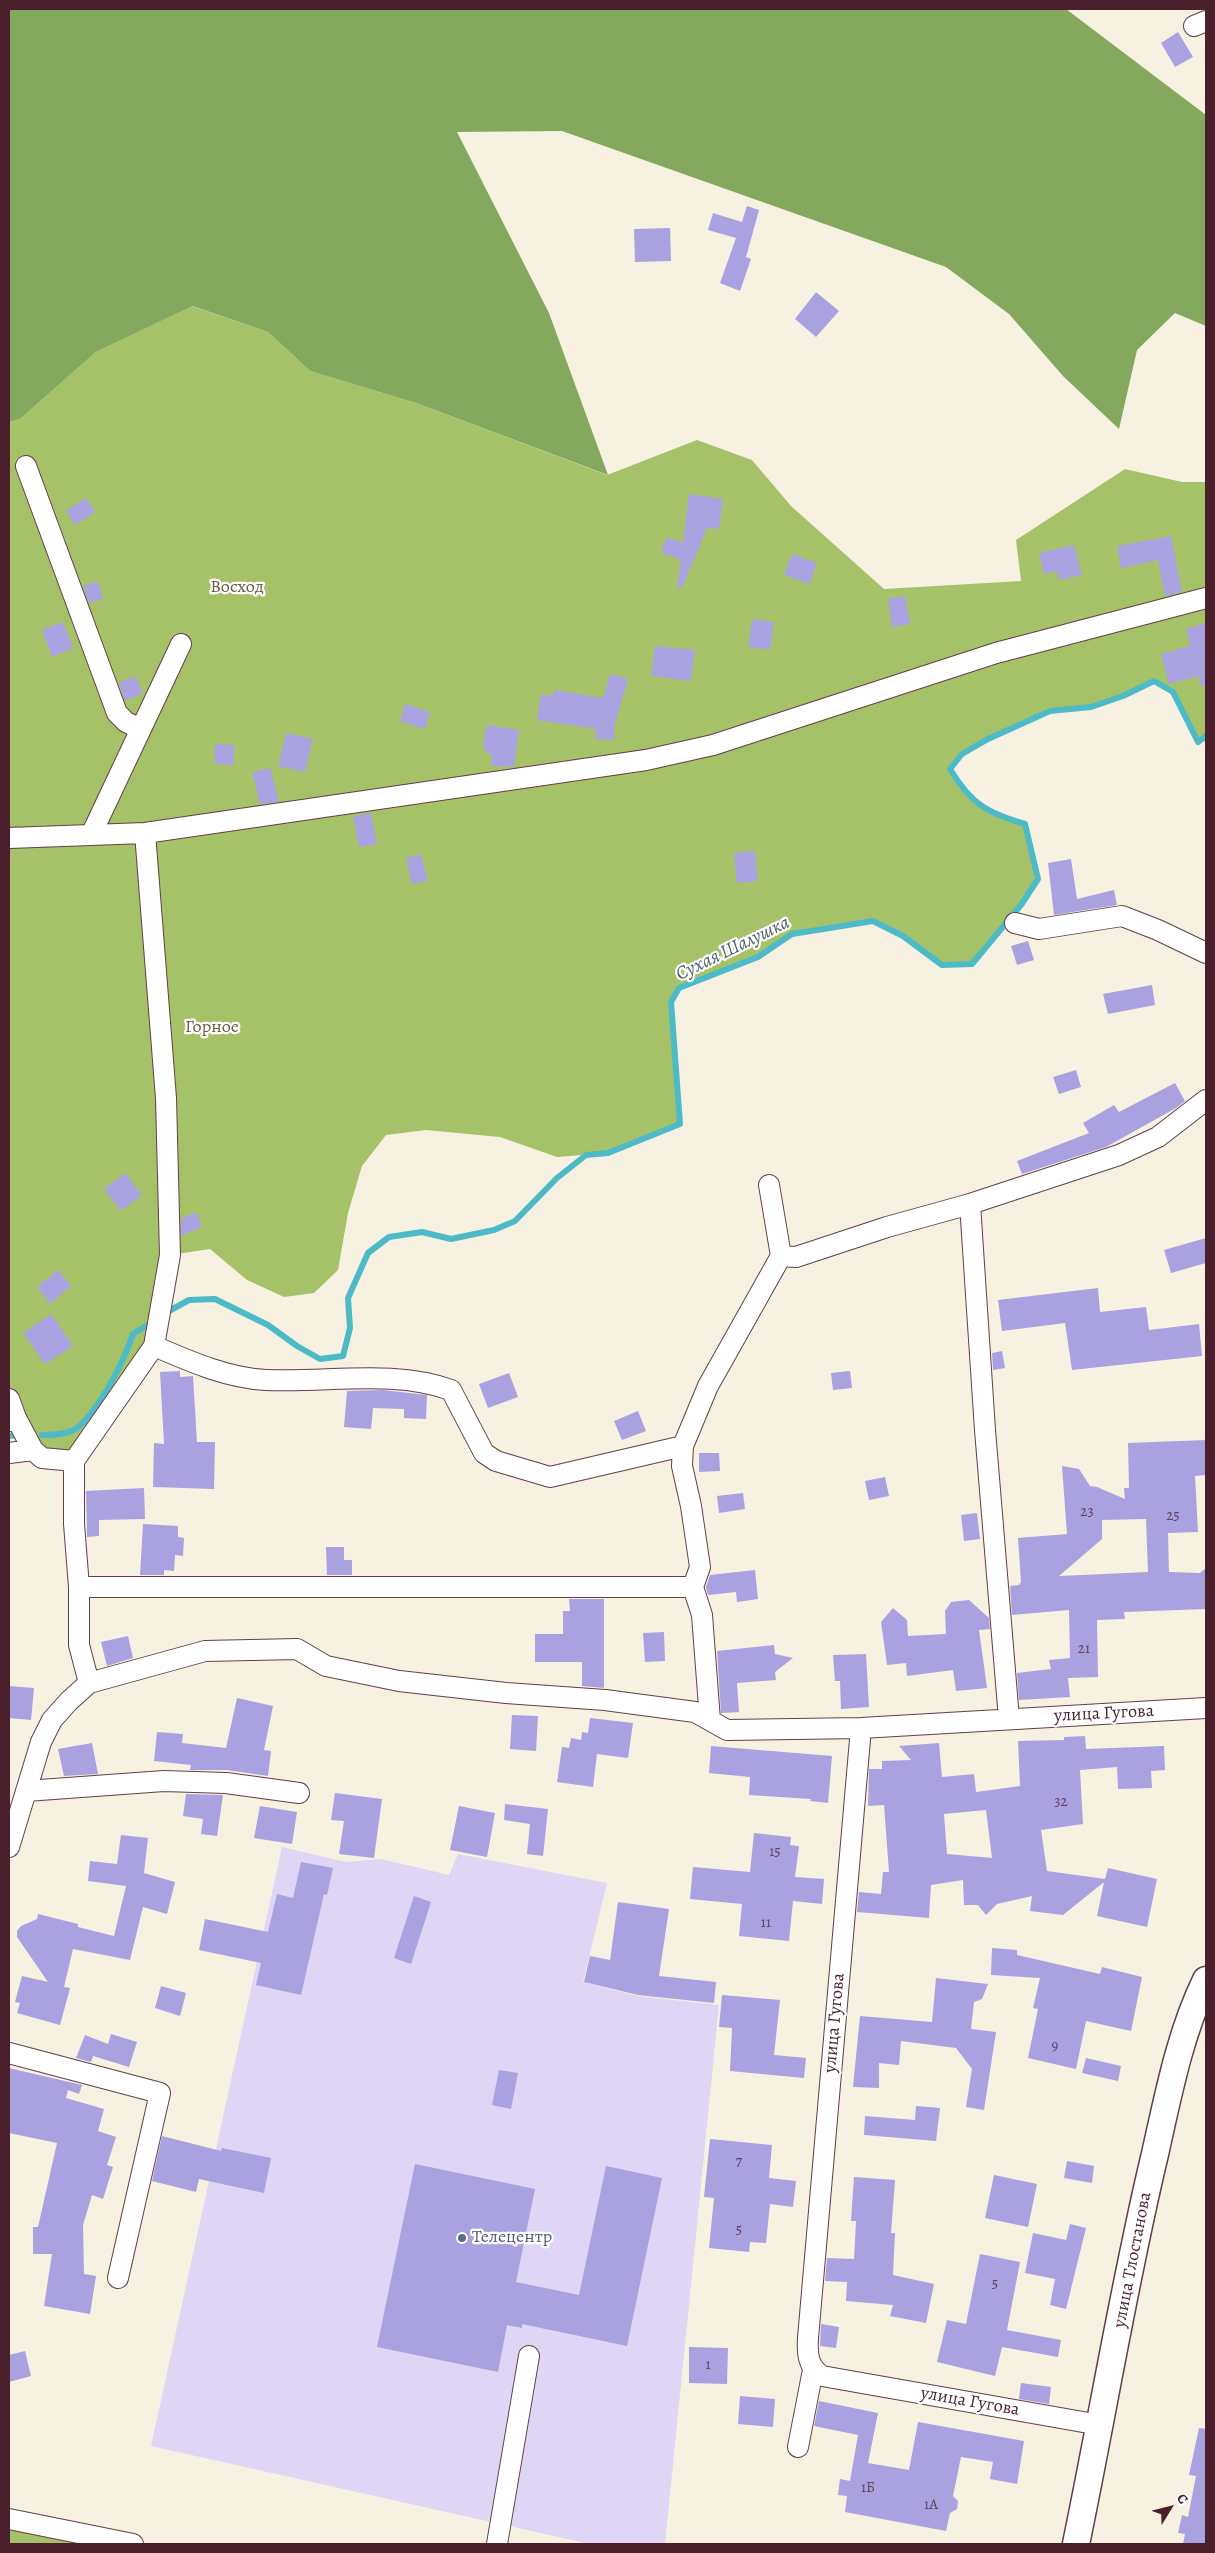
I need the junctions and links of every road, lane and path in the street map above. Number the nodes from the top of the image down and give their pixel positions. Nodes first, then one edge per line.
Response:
1 (26, 466) dead end
2 (1206, 598) edge
3 (181, 644) dead end
4 (141, 730) junction
5 (144, 832) junction
6 (91, 835) junction
7 (9, 838) edge
8 (1015, 923) dead end
9 (1206, 953) edge
10 (1206, 1100) edge
11 (770, 1185) dead end
12 (970, 1204) junction
13 (781, 1256) junction
14 (154, 1346) junction
15 (11, 1413) edge
16 (683, 1446) junction
17 (34, 1450) junction
18 (9, 1453) edge
19 (74, 1461) junction
20 (79, 1587) junction
21 (693, 1587) junction
22 (89, 1683) junction
23 (1206, 1708) edge
24 (1009, 1719) junction
25 (710, 1720) junction
26 (860, 1728) junction
27 (26, 1791) junction
28 (300, 1793) dead end
29 (9, 1847) edge
30 (1206, 1980) edge
31 (9, 2053) edge
32 (118, 2278) dead end
33 (529, 2356) dead end
34 (813, 2370) junction
35 (1100, 2425) junction
36 (798, 2447) dead end
37 (9, 2519) edge
38 (133, 2544) edge
39 (497, 2544) edge
40 (1076, 2544) edge

1 - 4 street
2 - 5 street
3 - 4 street
4 - 6 street
5 - 6 street
5 - 14 street
6 - 7 street
8 - 9 street
10 - 12 street
11 - 13 street
12 - 13 street
12 - 24 street
13 - 16 street
14 - 16 street
14 - 19 street
15 - 17 street
16 - 21 street
17 - 18 street
17 - 19 street
19 - 20 street
20 - 21 street
20 - 22 street
21 - 25 street
22 - 25 street
22 - 27 street
23 - 24 street, улица Гугова
24 - 26 street, улица Гугова
25 - 26 street
26 - 34 street, улица Гугова
27 - 28 street
27 - 29 street
30 - 35 main road, улица Тлостанова
31 - 32 street
33 - 39 street
34 - 35 street, улица Гугова
34 - 36 street
35 - 40 main road, улица Тлостанова
37 - 38 street

